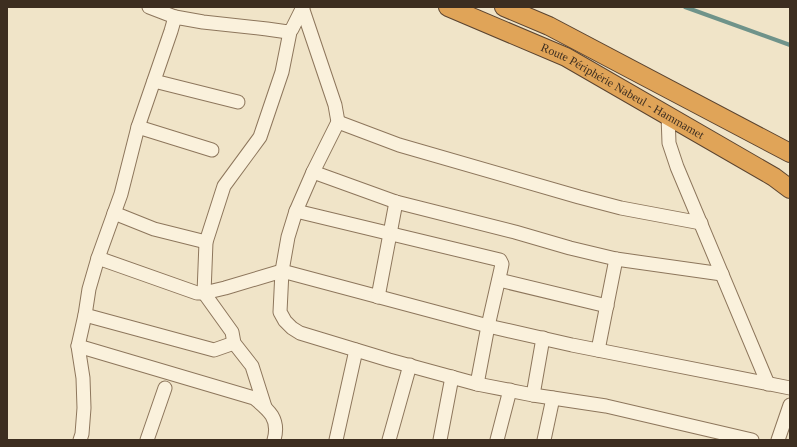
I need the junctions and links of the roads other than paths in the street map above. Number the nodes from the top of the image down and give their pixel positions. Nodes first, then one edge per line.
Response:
1 (149, 7) edge
2 (448, 7) edge
3 (504, 7) edge
4 (303, 8) edge
5 (175, 17) junction
6 (289, 32) junction
7 (154, 81) junction
8 (238, 102) dead end
9 (668, 115) junction
10 (338, 122) junction
11 (138, 127) junction
12 (212, 150) dead end
13 (790, 153) edge
14 (313, 172) junction
15 (790, 189) edge
16 (396, 202) junction
17 (296, 211) junction
18 (114, 213) junction
19 (701, 223) junction
20 (390, 234) junction
21 (206, 242) junction
22 (98, 258) junction
23 (616, 259) junction
24 (282, 271) junction
25 (722, 274) junction
26 (499, 280) junction
27 (204, 294) junction
28 (378, 296) junction
29 (607, 306) junction
30 (85, 315) junction
31 (488, 326) junction
32 (543, 338) junction
33 (234, 343) junction
34 (78, 346) junction
35 (356, 350) junction
36 (598, 350) junction
37 (410, 365) junction
38 (452, 377) junction
39 (477, 384) junction
40 (768, 384) junction
41 (165, 388) dead end
42 (790, 388) edge
43 (510, 390) junction
44 (533, 395) junction
45 (553, 398) junction
46 (790, 405) edge
47 (264, 407) junction
48 (278, 437) edge
49 (80, 440) edge
50 (147, 440) edge
51 (336, 440) edge
52 (389, 440) edge
53 (440, 440) edge
54 (497, 440) edge
55 (544, 440) edge
56 (752, 440) edge
57 (778, 440) edge

1 - 5 street
2 - 9 highway, Route Périphérie Nabeul - Hammamet
3 - 13 highway, Route Périphérie Nabeul - Hammamet
4 - 6 street
4 - 10 street
5 - 6 street
5 - 7 street
6 - 21 street
7 - 8 street
7 - 11 street
9 - 15 highway, Route Périphérie Nabeul - Hammamet
9 - 19 street
10 - 14 street
10 - 19 street
11 - 12 street
11 - 18 street
14 - 16 street
14 - 17 street
16 - 20 street
16 - 23 street
17 - 20 street
17 - 24 street
18 - 21 street
18 - 22 street
19 - 25 street
20 - 26 street
20 - 28 street
21 - 27 street
22 - 27 street
22 - 30 street
23 - 25 street
23 - 29 street
24 - 27 street
24 - 28 street
24 - 35 street
25 - 40 street
26 - 29 street
26 - 31 street
27 - 33 street
28 - 31 street
29 - 36 street
30 - 33 street
30 - 34 street
31 - 32 street
31 - 39 street
32 - 36 street
32 - 44 street
33 - 47 street
34 - 47 street
34 - 49 street
35 - 37 street
35 - 51 street
36 - 40 street
37 - 38 street
37 - 52 street
38 - 39 street
38 - 53 street
39 - 43 street
40 - 42 street
41 - 50 street
43 - 44 street
43 - 54 street
44 - 45 street
45 - 55 street
45 - 56 street
46 - 57 street
47 - 48 street

